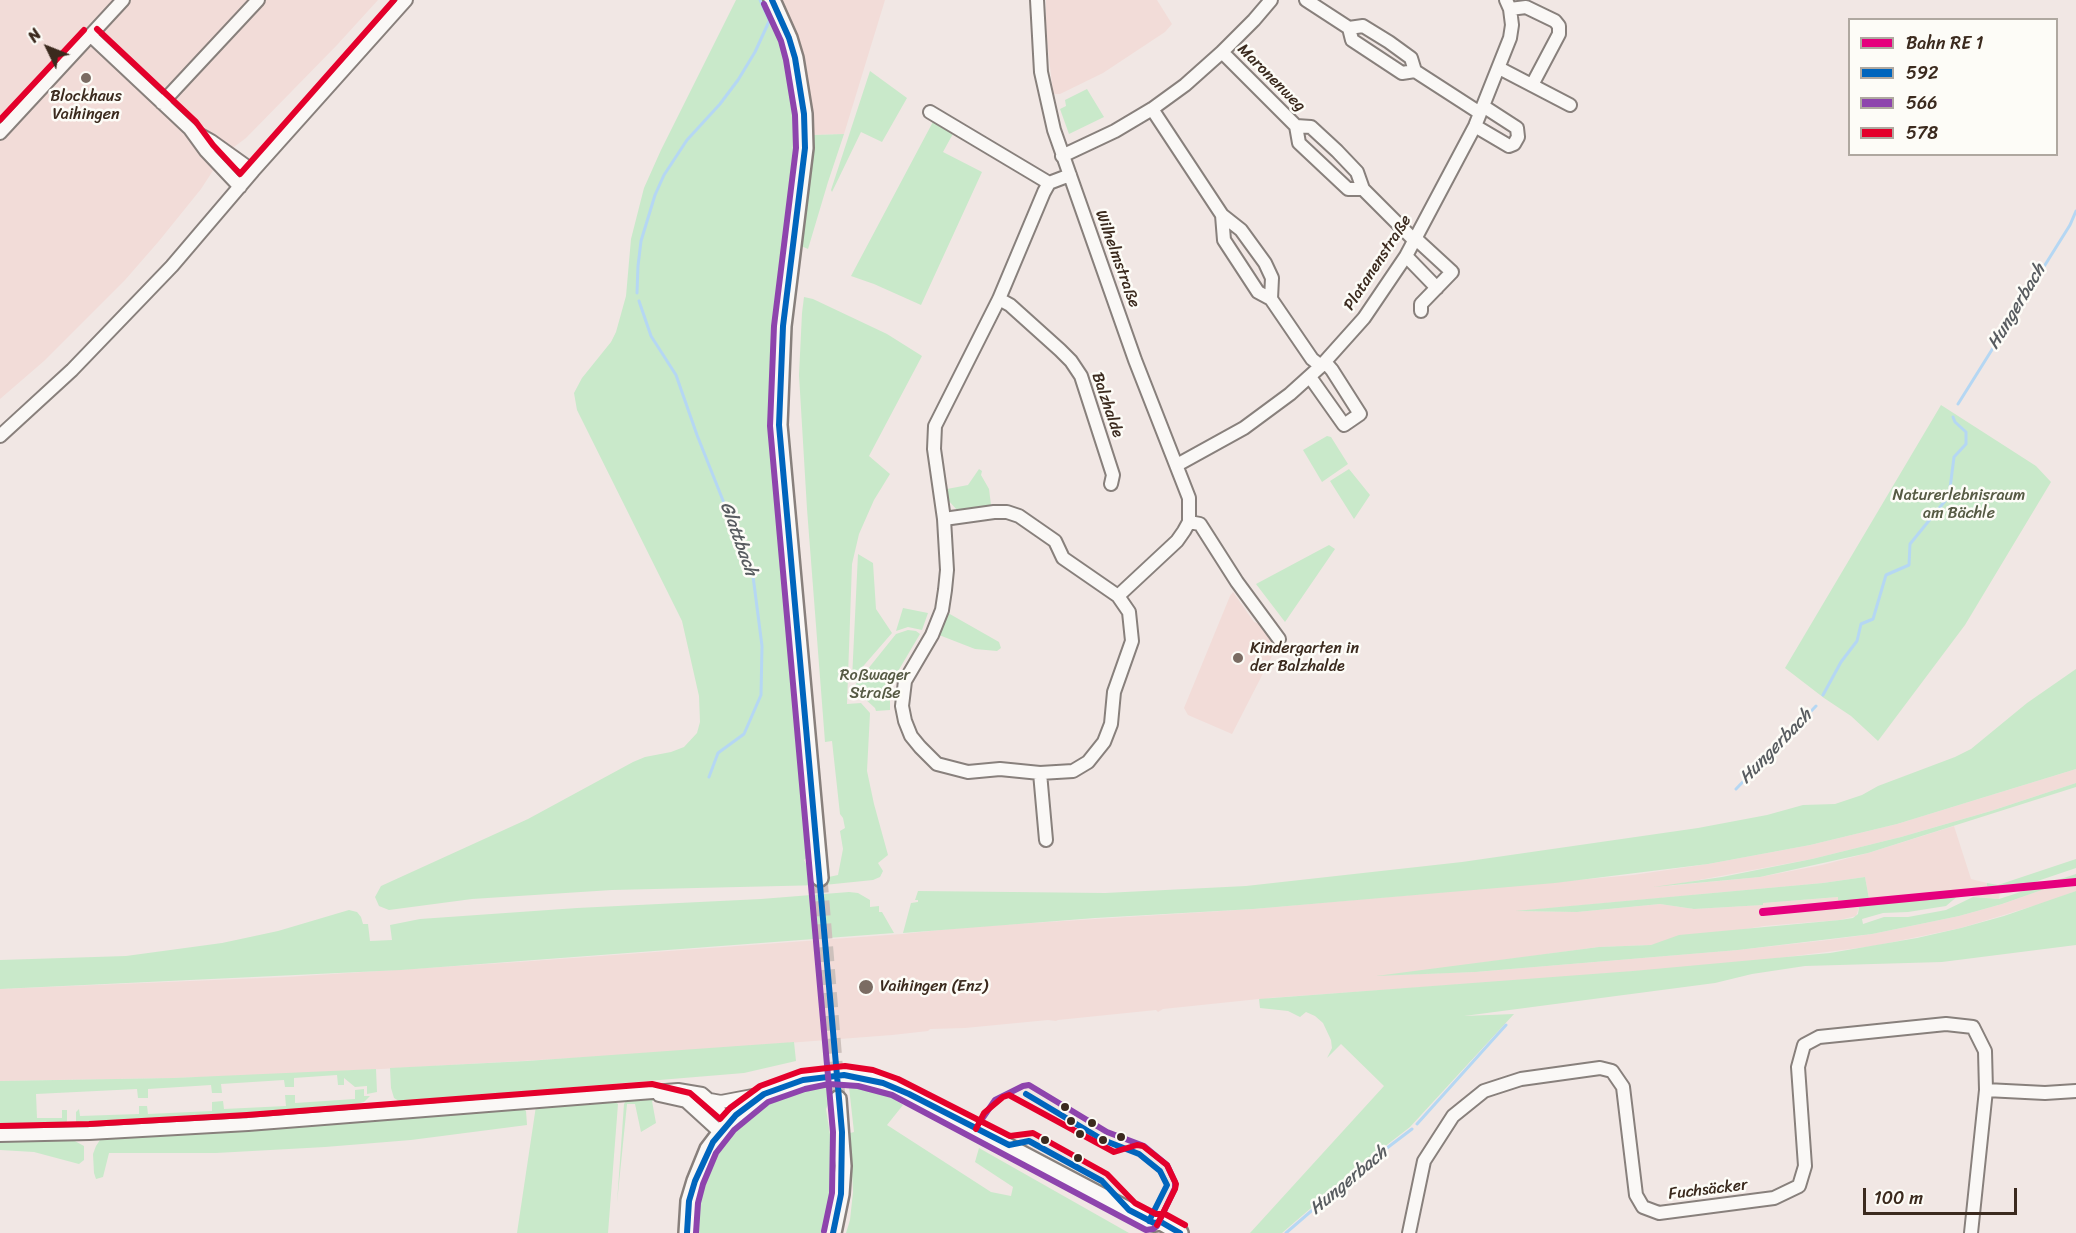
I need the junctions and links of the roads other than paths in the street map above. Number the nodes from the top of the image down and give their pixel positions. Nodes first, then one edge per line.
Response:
1 (123, 0) edge
2 (258, 0) edge
3 (406, 0) edge
4 (1038, 0) edge
5 (1271, 0) edge
6 (1306, 0) edge
7 (1508, 4) edge
8 (774, 6) edge
9 (1349, 28) junction
10 (91, 36) junction
11 (1222, 52) junction
12 (1499, 68) junction
13 (1415, 71) junction
14 (1532, 85) junction
15 (162, 103) junction
16 (1570, 105) dead end
17 (1152, 109) junction
18 (1482, 110) junction
19 (930, 112) dead end
20 (1296, 126) junction
21 (1474, 126) junction
22 (189, 129) junction
23 (0, 133) edge
24 (1062, 156) junction
25 (253, 171) junction
26 (1070, 175) junction
27 (1049, 183) junction
28 (240, 187) junction
29 (1363, 189) junction
30 (1222, 215) junction
31 (1415, 239) junction
32 (1406, 256) junction
33 (1437, 288) junction
34 (999, 299) junction
35 (1271, 299) junction
36 (1421, 311) dead end
37 (1323, 364) junction
38 (1310, 377) junction
39 (0, 436) edge
40 (1177, 465) junction
41 (1111, 484) dead end
42 (944, 519) junction
43 (1189, 522) junction
44 (1118, 596) junction
45 (1279, 639) dead end
46 (1040, 773) junction
47 (1046, 840) dead end
48 (820, 878) tunnel mouth
49 (1986, 1090) junction
50 (2076, 1091) edge
51 (652, 1093) junction
52 (764, 1094) junction
53 (838, 1099) tunnel mouth
54 (710, 1100) junction
55 (724, 1128) junction
56 (0, 1135) edge
57 (1158, 1228) edge
58 (687, 1233) edge
59 (833, 1233) edge
60 (1180, 1233) edge
61 (1409, 1233) edge
62 (1971, 1233) edge

1 - 10 street
2 - 15 street
3 - 25 street
4 - 24 street, Wilhelmstraße
5 - 11 street
6 - 9 street
7 - 12 street, Platanenstraße
7 - 14 street, Platanenstraße
8 - 48 main road
9 - 13 street
9 - 13 street
10 - 15 street
10 - 23 street
11 - 17 street
11 - 20 street, Maronenweg
12 - 14 street
12 - 18 street, Platanenstraße
13 - 18 street
14 - 16 street
15 - 22 street
17 - 24 street
17 - 30 street
18 - 21 street, Platanenstraße
18 - 21 street
19 - 27 street
20 - 29 street, Maronenweg
20 - 29 street, Maronenweg
21 - 31 street, Platanenstraße
22 - 25 street
22 - 28 street
24 - 26 street, Wilhelmstraße
25 - 28 street
26 - 27 street
26 - 40 street, Wilhelmstraße
27 - 34 street
28 - 39 street
29 - 31 street, Maronenweg
30 - 35 street
30 - 35 street
31 - 32 street, Platanenstraße
31 - 33 street, Maronenweg
32 - 33 street
32 - 37 street, Platanenstraße
33 - 36 street, Maronenweg
34 - 41 street, Balzhalde
34 - 42 street
35 - 37 street
37 - 38 street, Platanenstraße
37 - 38 street
38 - 40 street, Platanenstraße
40 - 43 street, Wilhelmstraße
42 - 44 street
42 - 46 street
43 - 44 street
43 - 45 street
44 - 46 street
46 - 47 street
49 - 50 street
49 - 61 street, Fuchsäcker
49 - 62 street, Fuchsäcker
51 - 54 street
51 - 55 street
51 - 56 street
52 - 54 street
52 - 55 main road
52 - 57 main road
53 - 59 main road
54 - 55 street
55 - 58 main road
57 - 60 main road

